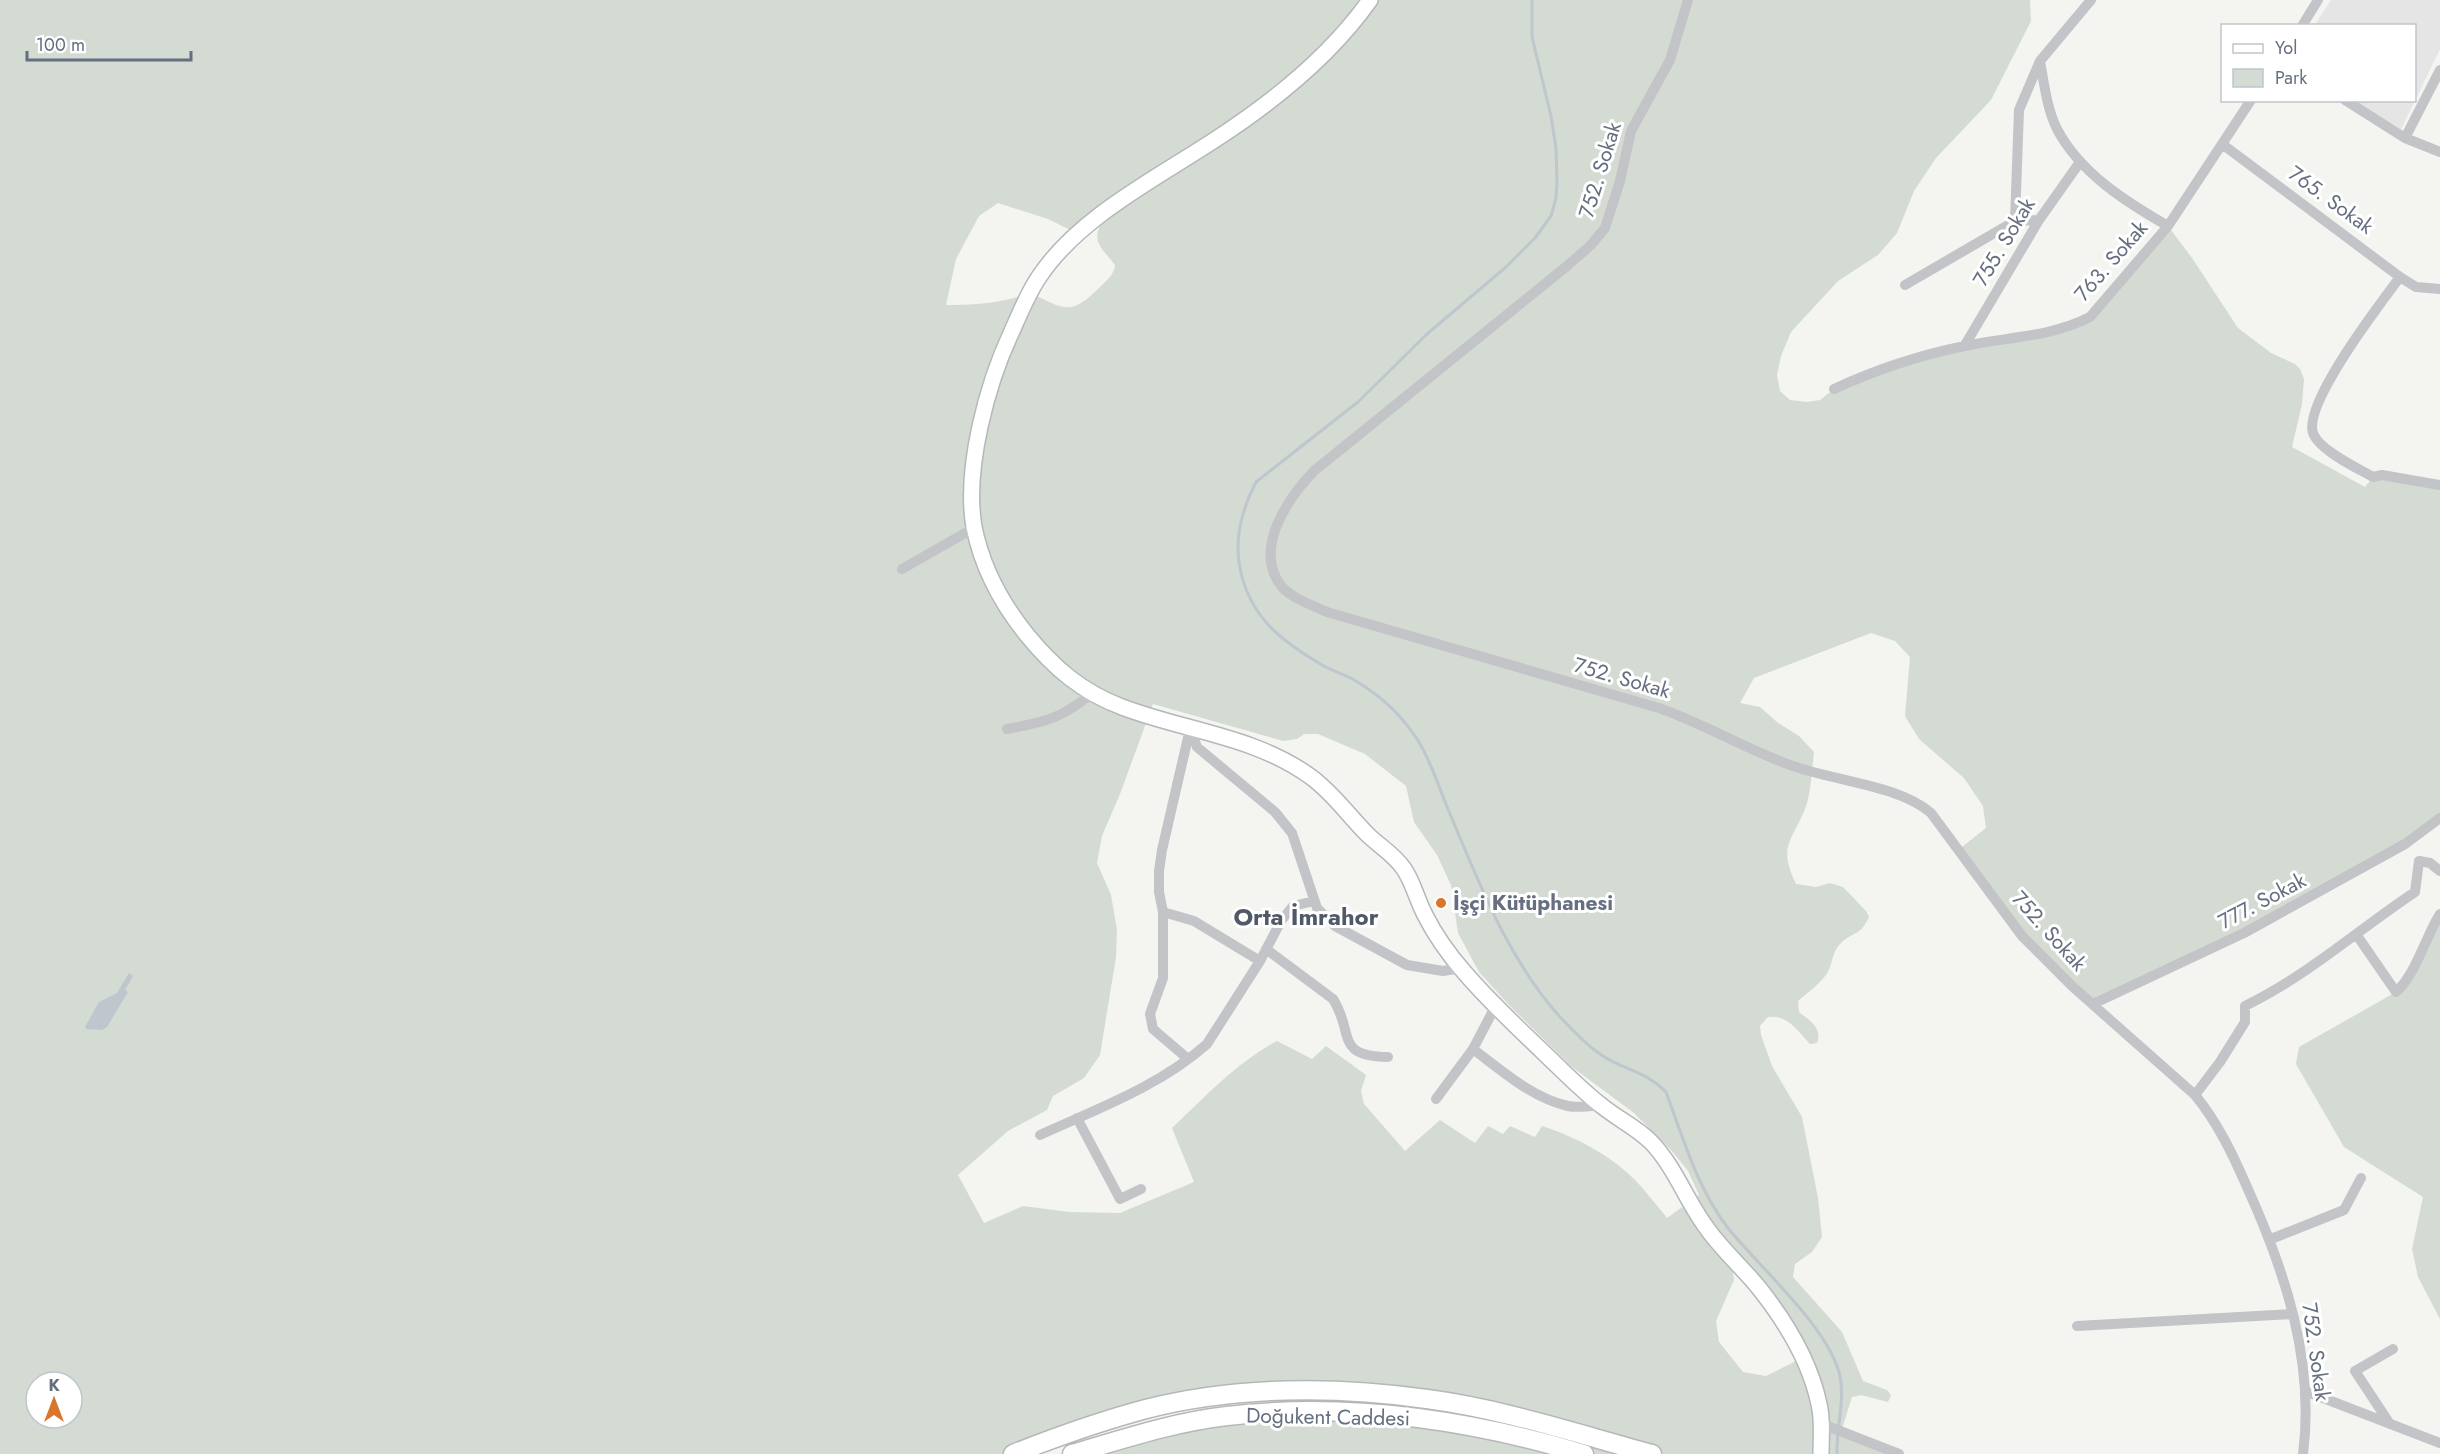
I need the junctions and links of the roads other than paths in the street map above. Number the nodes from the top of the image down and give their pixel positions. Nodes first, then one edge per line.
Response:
1 (1370, 0) edge
2 (1688, 0) edge
3 (2091, 0) edge
4 (2313, 2) edge
5 (2303, 24) edge
6 (2040, 61) junction
7 (2440, 70) edge
8 (2251, 102) edge
9 (2348, 102) edge
10 (2405, 138) junction
11 (2222, 144) junction
12 (2440, 152) edge
13 (2080, 162) junction
14 (2039, 220) junction
15 (2015, 221) junction
16 (2168, 226) junction
17 (2400, 277) junction
18 (1905, 285) dead end
19 (2440, 290) edge
20 (1965, 345) junction
21 (1834, 389) dead end
22 (2440, 485) edge
23 (974, 528) junction
24 (902, 569) dead end
25 (1091, 694) junction
26 (1190, 728) junction
27 (1007, 729) dead end
28 (2440, 818) edge
29 (2405, 844) junction
30 (2419, 861) junction
31 (2440, 871) edge
32 (1314, 901) junction
33 (1163, 912) junction
34 (2440, 914) edge
35 (2356, 934) junction
36 (1266, 949) junction
37 (1260, 961) junction
38 (1461, 968) junction
39 (2093, 1004) junction
40 (1495, 1007) junction
41 (1473, 1049) junction
42 (1388, 1057) dead end
43 (1188, 1059) junction
44 (2195, 1095) junction
45 (1436, 1099) dead end
46 (1601, 1105) junction
47 (1077, 1118) junction
48 (1040, 1135) dead end
49 (2361, 1178) dead end
50 (1142, 1190) dead end
51 (2271, 1239) junction
52 (2293, 1314) junction
53 (2077, 1326) dead end
54 (2392, 1349) dead end
55 (2305, 1391) junction
56 (1822, 1424) junction
57 (2391, 1425) junction
58 (2440, 1443) edge
59 (1575, 1445) edge
60 (1013, 1454) edge
61 (1072, 1454) edge
62 (1652, 1454) edge
63 (1821, 1454) edge
64 (1899, 1454) edge
65 (2303, 1454) edge

1 - 23 street
2 - 39 street, 752. Sokak
3 - 6 street
4 - 5 street
6 - 13 street
6 - 15 street
7 - 10 street
8 - 11 street, 763. Sokak
9 - 10 street
10 - 12 street
11 - 16 street, 763. Sokak
11 - 17 street, 765. Sokak
13 - 14 street, 755. Sokak
13 - 16 street
14 - 15 street
14 - 20 street, 755. Sokak
15 - 18 street
16 - 20 street, 763. Sokak
17 - 19 street, 765. Sokak
17 - 22 street
20 - 21 street, 763. Sokak
23 - 24 street
23 - 25 street
25 - 26 street
25 - 27 street
26 - 32 street
26 - 33 street
26 - 38 street
28 - 29 street, 777. Sokak
29 - 30 street
29 - 39 street, 777. Sokak
30 - 31 street
30 - 35 street
32 - 36 street
32 - 38 street
33 - 37 street
33 - 43 street
34 - 35 street
35 - 44 street
36 - 37 street
36 - 42 street
37 - 43 street
38 - 40 street
39 - 44 street, 752. Sokak
40 - 41 street
40 - 46 street
41 - 45 street
41 - 46 street
43 - 47 street
44 - 51 street, 752. Sokak
46 - 56 street
47 - 48 street
47 - 50 street
49 - 51 street
51 - 52 street, 752. Sokak
52 - 53 street
52 - 55 street, 752. Sokak
54 - 57 street
55 - 57 street
55 - 65 street, 752. Sokak
56 - 63 street
56 - 64 street
57 - 58 street
59 - 60 main road, Doğukent Caddesi
59 - 61 main road, Doğukent Caddesi
59 - 62 main road, Doğukent Caddesi

